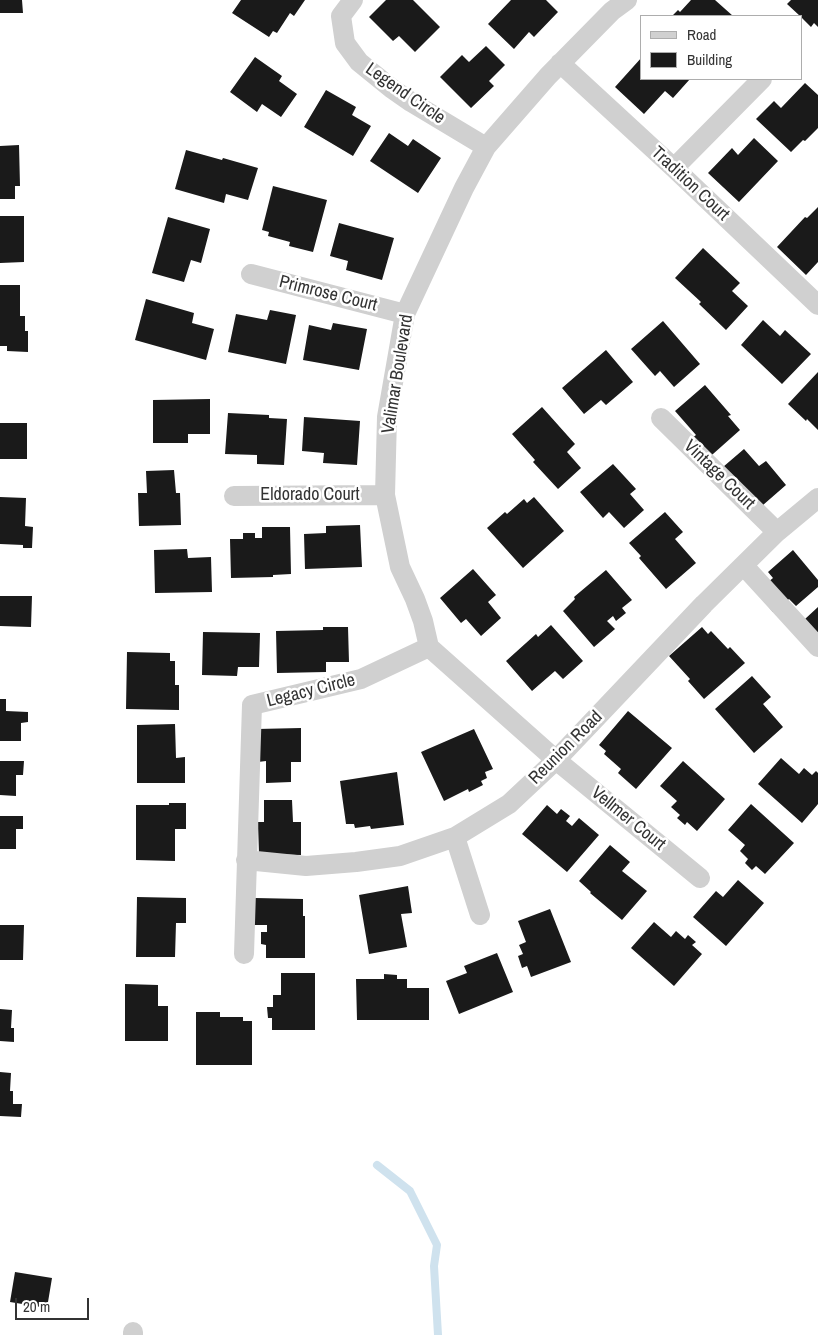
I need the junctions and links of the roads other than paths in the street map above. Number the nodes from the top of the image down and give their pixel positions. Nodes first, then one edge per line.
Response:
1 (353, 0) edge
2 (613, 4) edge
3 (560, 63) junction
4 (761, 80) edge
5 (486, 147) junction
6 (674, 168) junction
7 (251, 274) dead end
8 (818, 305) edge
9 (405, 314) junction
10 (660, 418) dead end
11 (386, 495) junction
12 (234, 496) dead end
13 (818, 498) edge
14 (777, 532) junction
15 (744, 566) junction
16 (429, 647) junction
17 (818, 647) edge
18 (556, 760) junction
19 (455, 837) junction
20 (246, 860) junction
21 (700, 878) dead end
22 (480, 915) dead end
23 (244, 954) dead end

1 - 5 street, Legend Circle
2 - 3 street, Valimar Boulevard
3 - 5 street, Valimar Boulevard
3 - 6 street, Tradition Court
4 - 6 street
5 - 9 street, Valimar Boulevard
6 - 8 street, Tradition Court
7 - 9 street, Primrose Court
9 - 11 street, Valimar Boulevard
10 - 14 street, Vintage Court
11 - 12 street, Eldorado Court
11 - 16 street, Valimar Boulevard
13 - 14 street, Reunion Road
14 - 15 street, Reunion Road
15 - 17 street
15 - 18 street, Reunion Road
16 - 18 street
16 - 20 street, Legacy Circle
18 - 19 street, Reunion Road
18 - 21 street, Vellmer Court
19 - 20 street, Reunion Road
19 - 22 street
20 - 23 street

